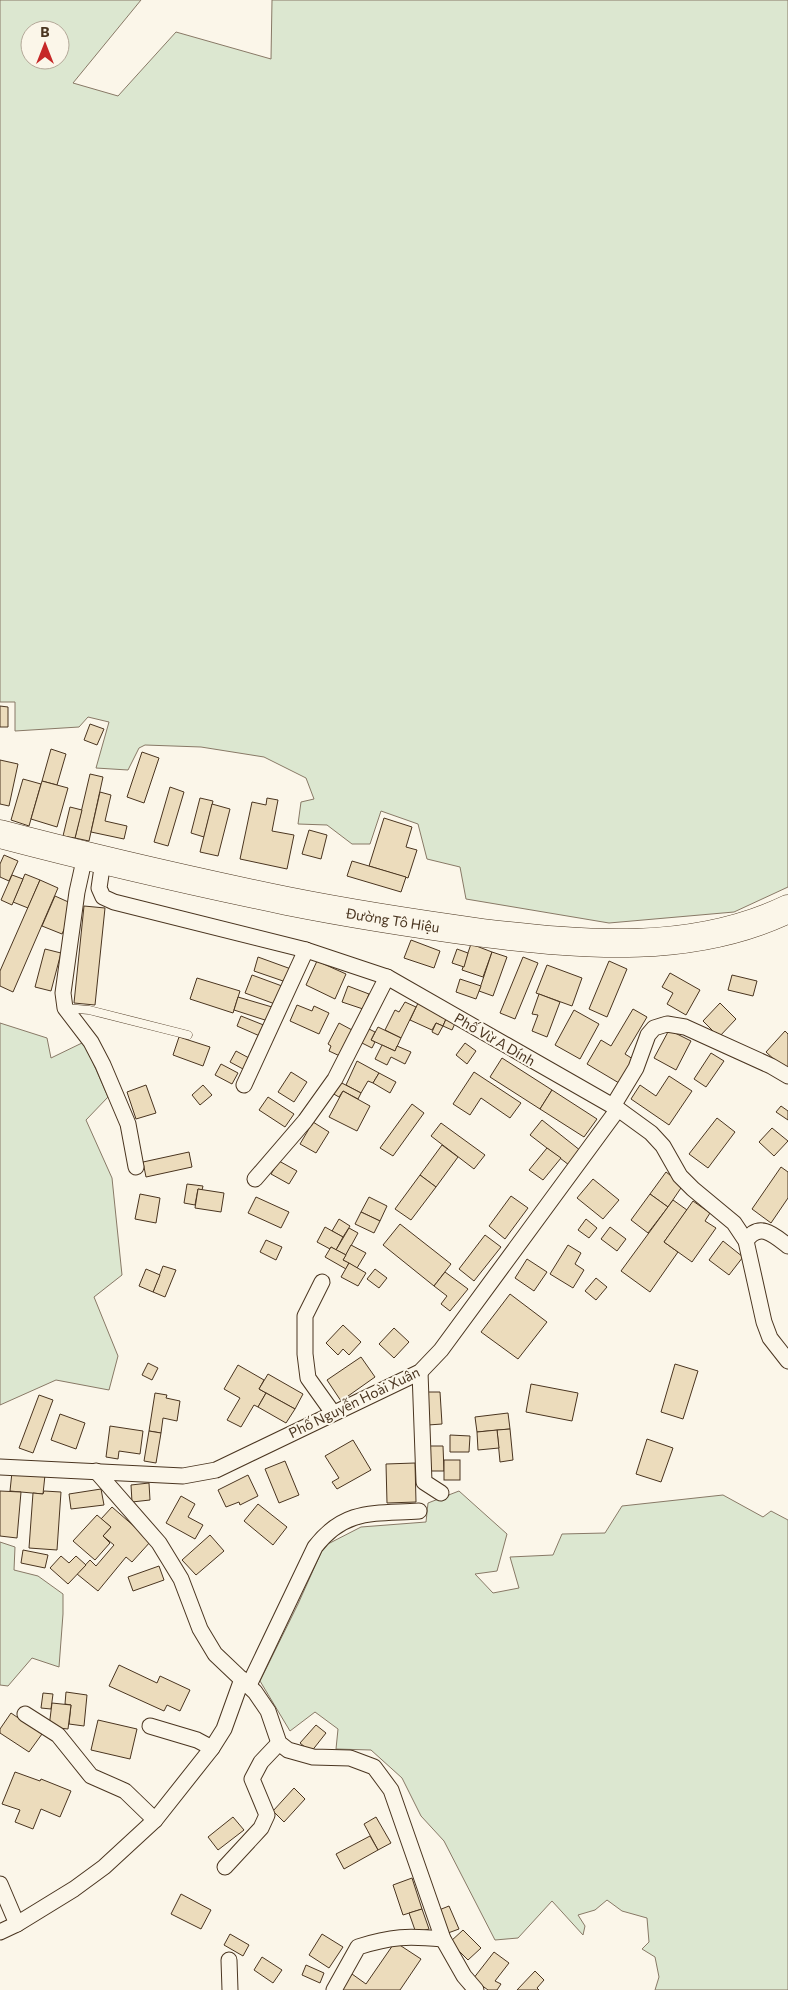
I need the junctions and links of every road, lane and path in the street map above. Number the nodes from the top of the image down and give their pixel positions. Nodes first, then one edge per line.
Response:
1 (0, 834) edge
2 (94, 859) junction
3 (788, 908) edge
4 (306, 950) junction
5 (387, 977) junction
6 (65, 1008) junction
7 (188, 1035) dead end
8 (788, 1076) edge
9 (244, 1085) dead end
10 (615, 1108) junction
11 (136, 1168) dead end
12 (255, 1179) dead end
13 (746, 1240) junction
14 (788, 1246) edge
15 (322, 1282) dead end
16 (788, 1361) edge
17 (420, 1372) junction
18 (333, 1413) junction
19 (0, 1467) edge
20 (96, 1471) junction
21 (441, 1493) dead end
22 (419, 1511) dead end
23 (245, 1682) junction
24 (25, 1714) dead end
25 (150, 1726) dead end
26 (279, 1744) junction
27 (212, 1748) junction
28 (155, 1820) junction
29 (225, 1867) dead end
30 (0, 1884) edge
31 (17, 1924) junction
32 (0, 1932) edge
33 (443, 1939) junction
34 (229, 1960) dead end
35 (230, 1990) edge
36 (334, 1990) edge
37 (476, 1990) edge

1 - 2 highway, Đường Tô Hiệu
2 - 3 highway, Đường Tô Hiệu
2 - 4 street, Phố Vừ A Dính
2 - 6 street
4 - 5 street, Phố Vừ A Dính
4 - 9 street
5 - 10 street, Phố Vừ A Dính
5 - 12 street
6 - 7 lane
6 - 11 street
8 - 10 street, Phố Nguyễn Hoài Xuân
10 - 13 street, Phố Vừ A Dính
10 - 17 street, Phố Nguyễn Hoài Xuân
13 - 14 street
13 - 16 street, Phố Vừ A Dính
15 - 18 street
17 - 18 street, Phố Nguyễn Hoài Xuân
17 - 21 street
18 - 20 street, Phố Nguyễn Hoài Xuân
19 - 20 street, Phố Nguyễn Hoài Xuân
20 - 23 street
22 - 23 street
23 - 26 street
23 - 27 street
24 - 28 street
25 - 27 street
26 - 29 street
26 - 33 street
27 - 28 street
28 - 31 street
30 - 31 street
31 - 32 street
33 - 36 street
33 - 37 street
34 - 35 street

